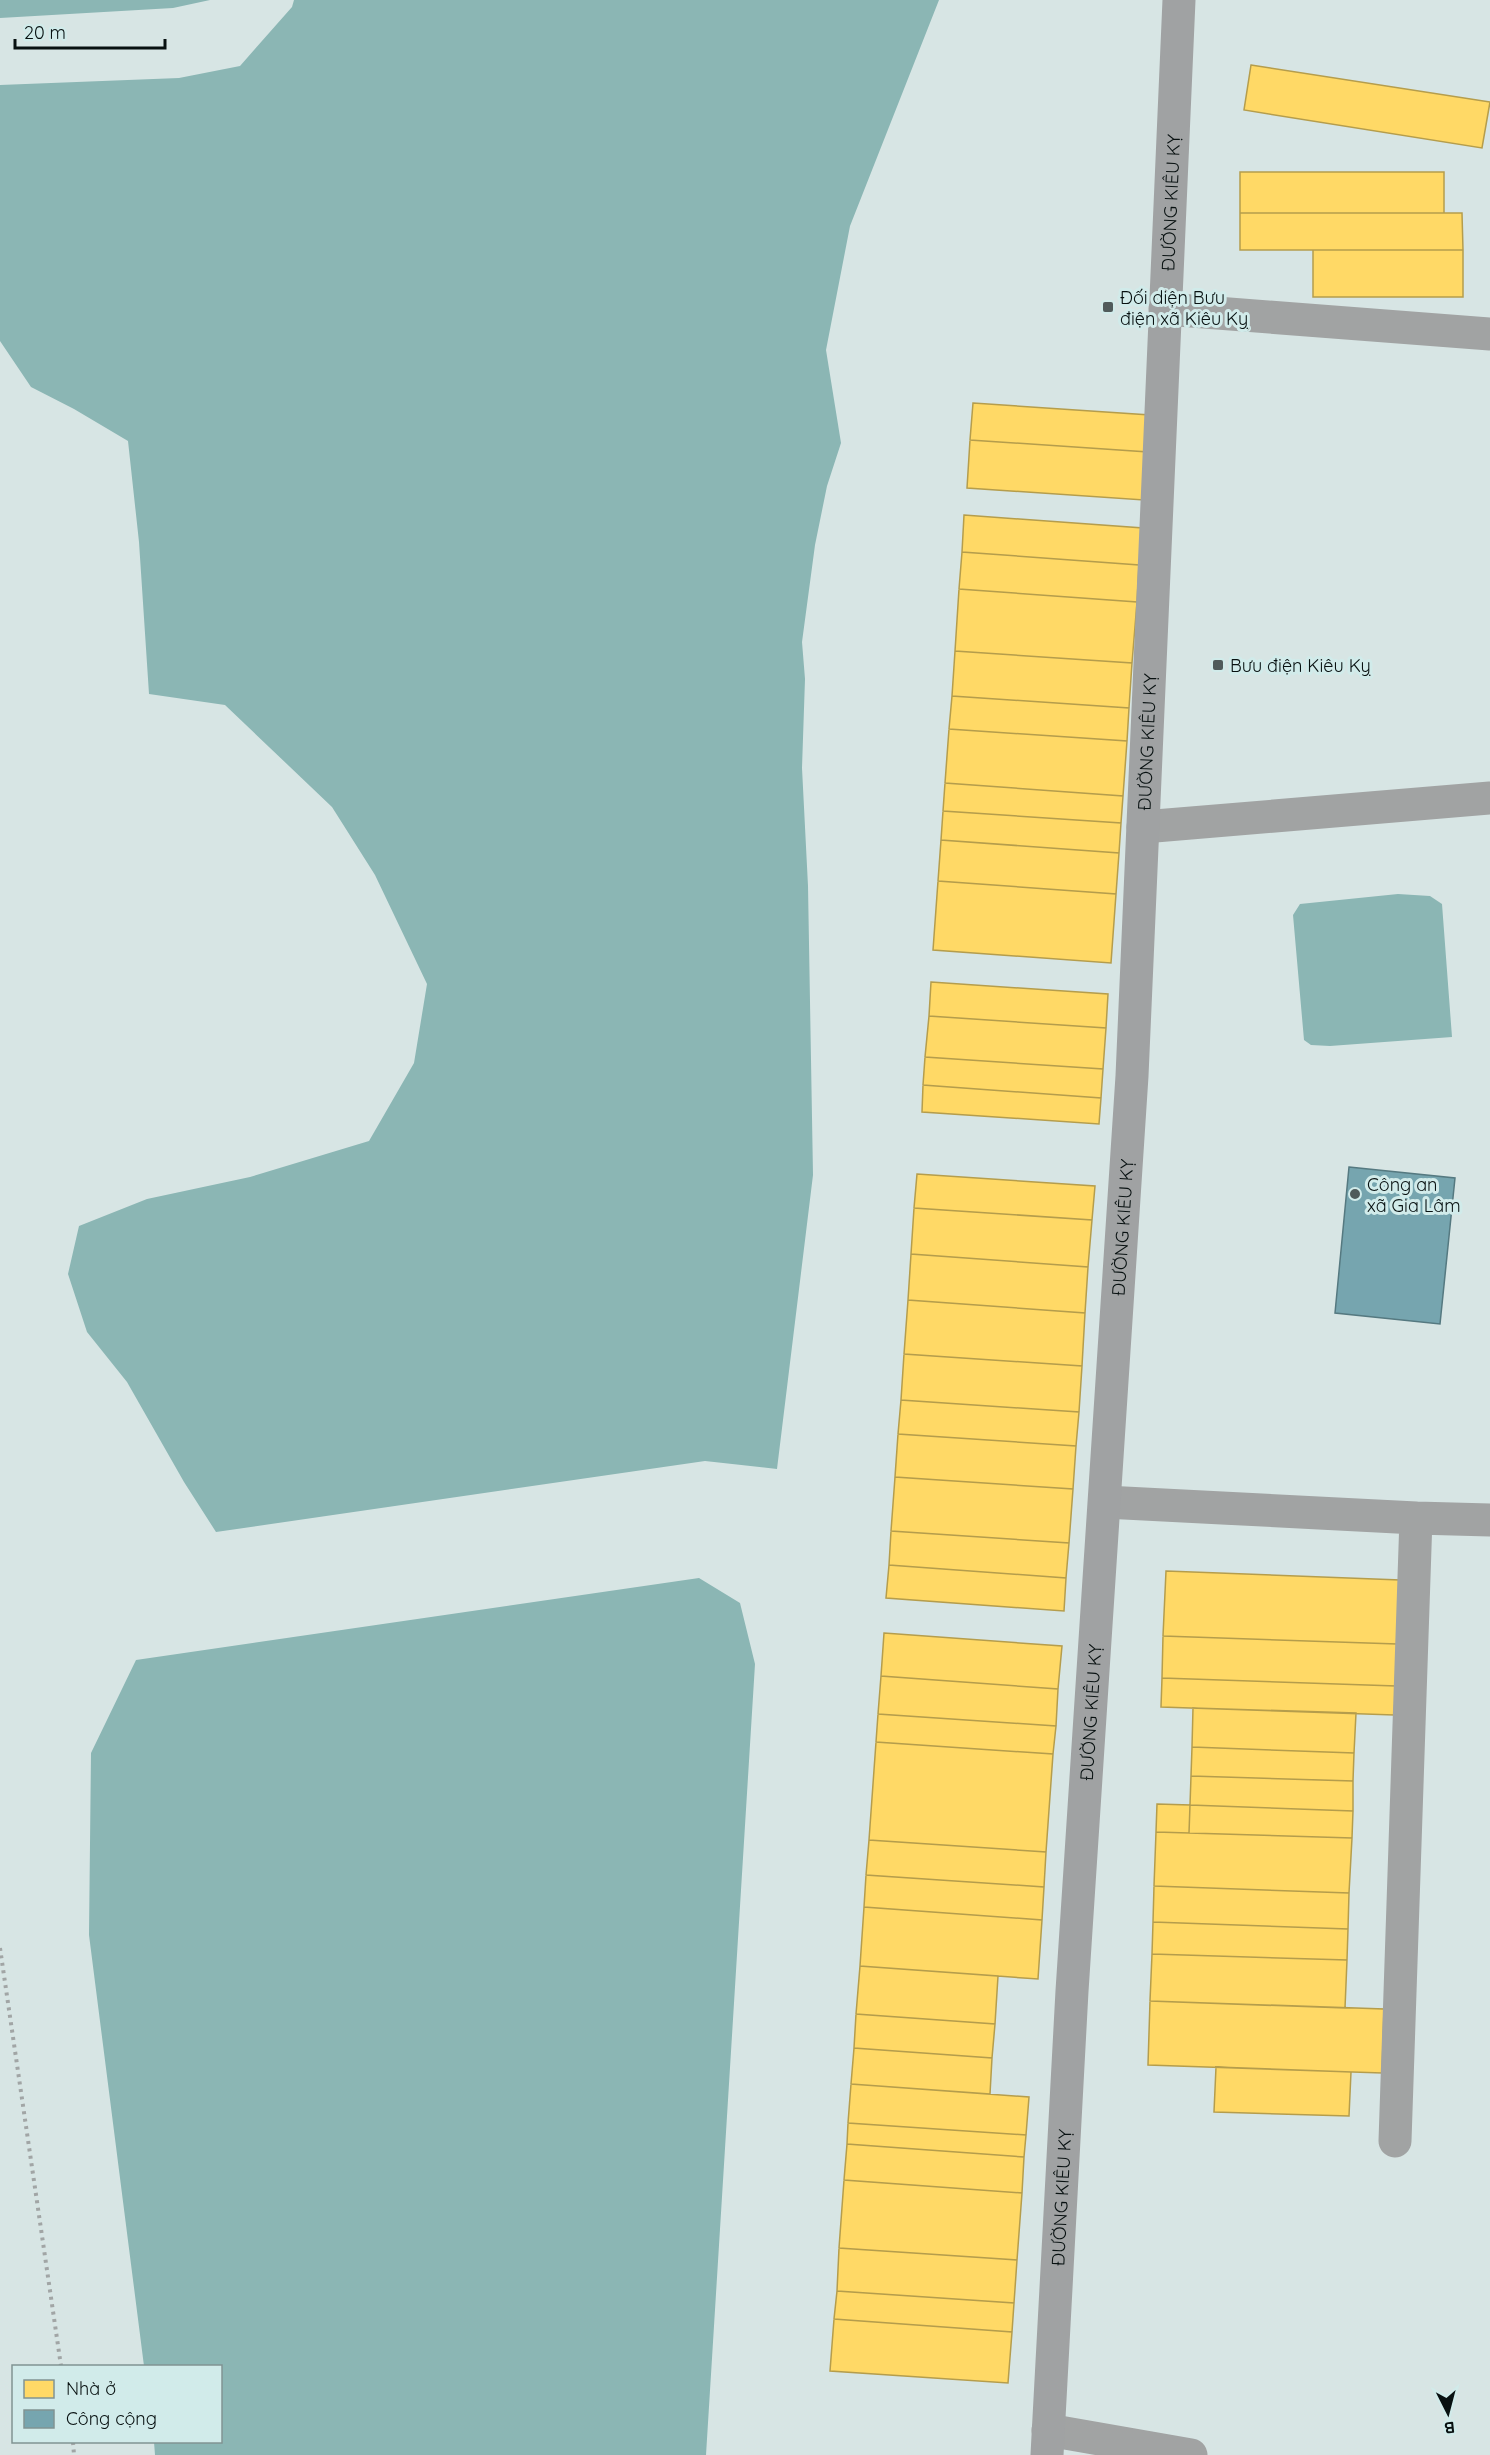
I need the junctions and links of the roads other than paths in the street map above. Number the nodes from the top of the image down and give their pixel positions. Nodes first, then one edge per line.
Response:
1 (1179, 0) edge
2 (1165, 309) junction
3 (1490, 334) edge
4 (1490, 798) edge
5 (1143, 826) junction
6 (1104, 1502) junction
7 (1416, 1518) junction
8 (1490, 1520) edge
9 (1395, 2141) dead end
10 (1047, 2442) edge
11 (1191, 2455) edge

1 - 2 main road, ĐƯỜNG KIÊU KỴ
2 - 3 street
2 - 5 main road, ĐƯỜNG KIÊU KỴ
4 - 5 street
5 - 6 main road, ĐƯỜNG KIÊU KỴ
6 - 7 street
6 - 10 main road, ĐƯỜNG KIÊU KỴ
7 - 8 street
7 - 9 street
10 - 11 street

